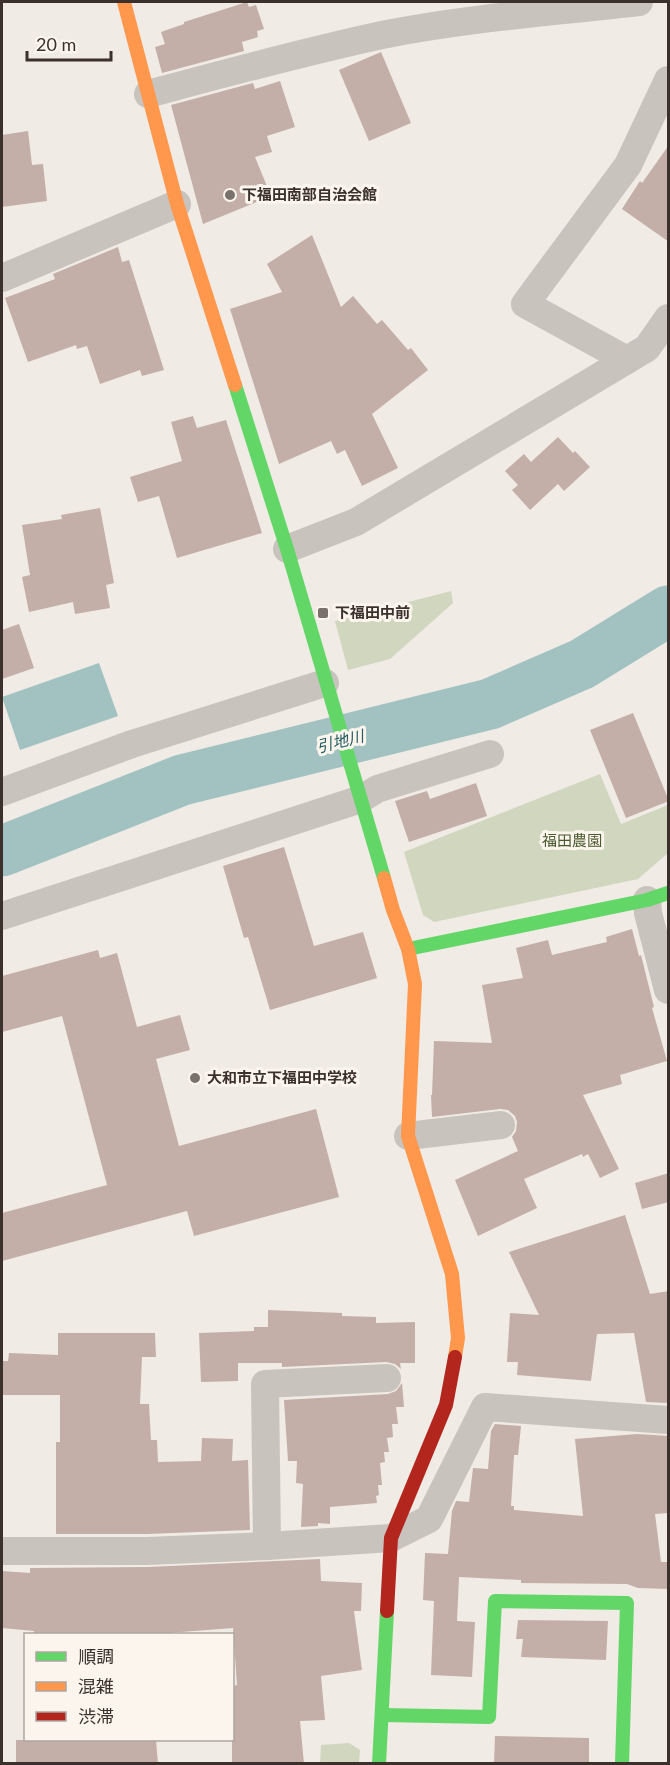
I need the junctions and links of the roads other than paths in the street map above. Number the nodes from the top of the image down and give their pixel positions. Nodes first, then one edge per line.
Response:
1 (124, 2) edge
2 (639, 2) edge
3 (669, 80) edge
4 (148, 93) junction
5 (177, 204) junction
6 (2, 278) edge
7 (669, 318) edge
8 (627, 360) junction
9 (287, 549) junction
10 (327, 690) junction
11 (490, 754) dead end
12 (357, 787) junction
13 (2, 792) edge
14 (658, 896) edge
15 (2, 916) edge
16 (408, 949) junction
17 (669, 990) edge
18 (501, 1125) dead end
19 (408, 1136) junction
20 (387, 1378) dead end
21 (669, 1420) edge
22 (391, 1538) junction
23 (267, 1546) junction
24 (2, 1551) edge
25 (382, 1715) junction
26 (380, 1764) edge
27 (622, 1764) edge

1 - 4 street
2 - 4 street
3 - 8 street
4 - 5 street
5 - 6 street
5 - 9 street
7 - 8 street
8 - 9 street
9 - 10 street
10 - 12 street
10 - 13 street
11 - 12 street
12 - 15 street
12 - 16 street
14 - 16 street
14 - 17 street
16 - 19 street
18 - 19 street
19 - 22 street
20 - 23 street
21 - 22 street
22 - 23 street
22 - 25 street
23 - 24 street
25 - 26 street
25 - 27 street

